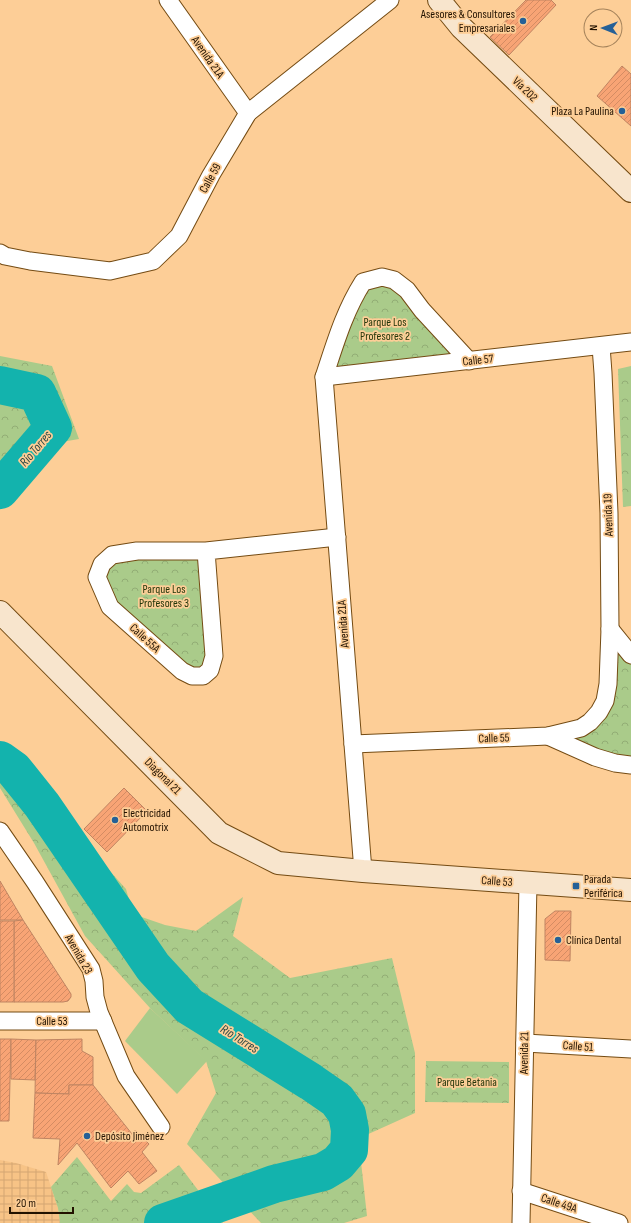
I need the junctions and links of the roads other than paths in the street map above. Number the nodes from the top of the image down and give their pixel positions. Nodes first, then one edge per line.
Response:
1 (168, 0) edge
2 (390, 0) edge
3 (439, 0) edge
4 (248, 113) junction
5 (629, 184) edge
6 (0, 253) edge
7 (631, 342) edge
8 (601, 346) junction
9 (469, 360) junction
10 (324, 377) junction
11 (337, 537) junction
12 (206, 551) junction
13 (0, 612) edge
14 (610, 629) junction
15 (631, 655) edge
16 (608, 684) joint
17 (548, 736) junction
18 (353, 744) junction
19 (631, 765) edge
20 (0, 831) edge
21 (363, 871) junction
22 (528, 883) junction
23 (631, 890) edge
24 (0, 1021) edge
25 (103, 1021) junction
26 (525, 1043) junction
27 (631, 1049) edge
28 (161, 1127) dead end
29 (521, 1191) junction
30 (521, 1223) edge
31 (619, 1223) edge

1 - 4 street, Avenida 21A
2 - 4 street, Calle 59
3 - 5 main road, Vía 202
4 - 6 street, Calle 59
7 - 8 street, Calle 57
8 - 9 street, Calle 57
8 - 14 street, Avenida 19
9 - 10 street, Calle 57
9 - 10 street
10 - 11 street, Avenida 21A
11 - 12 street, Calle 55A
11 - 18 street, Avenida 21A
12 - 12 street, Calle 55A
13 - 21 main road, Diagonal 21
14 - 15 street
14 - 16 street, Avenida 19
16 - 17 street, Calle 55
17 - 18 street, Calle 55
17 - 19 street
18 - 21 street, Avenida 21A
20 - 25 street, Avenida 23
21 - 22 main road, Calle 53
22 - 23 main road, Calle 53
22 - 26 street, Avenida 21
24 - 25 street, Calle 53
25 - 28 street, Avenida 23
26 - 27 street, Calle 51
26 - 29 street, Avenida 21
29 - 30 street, Avenida 21
29 - 31 street, Calle 49A

